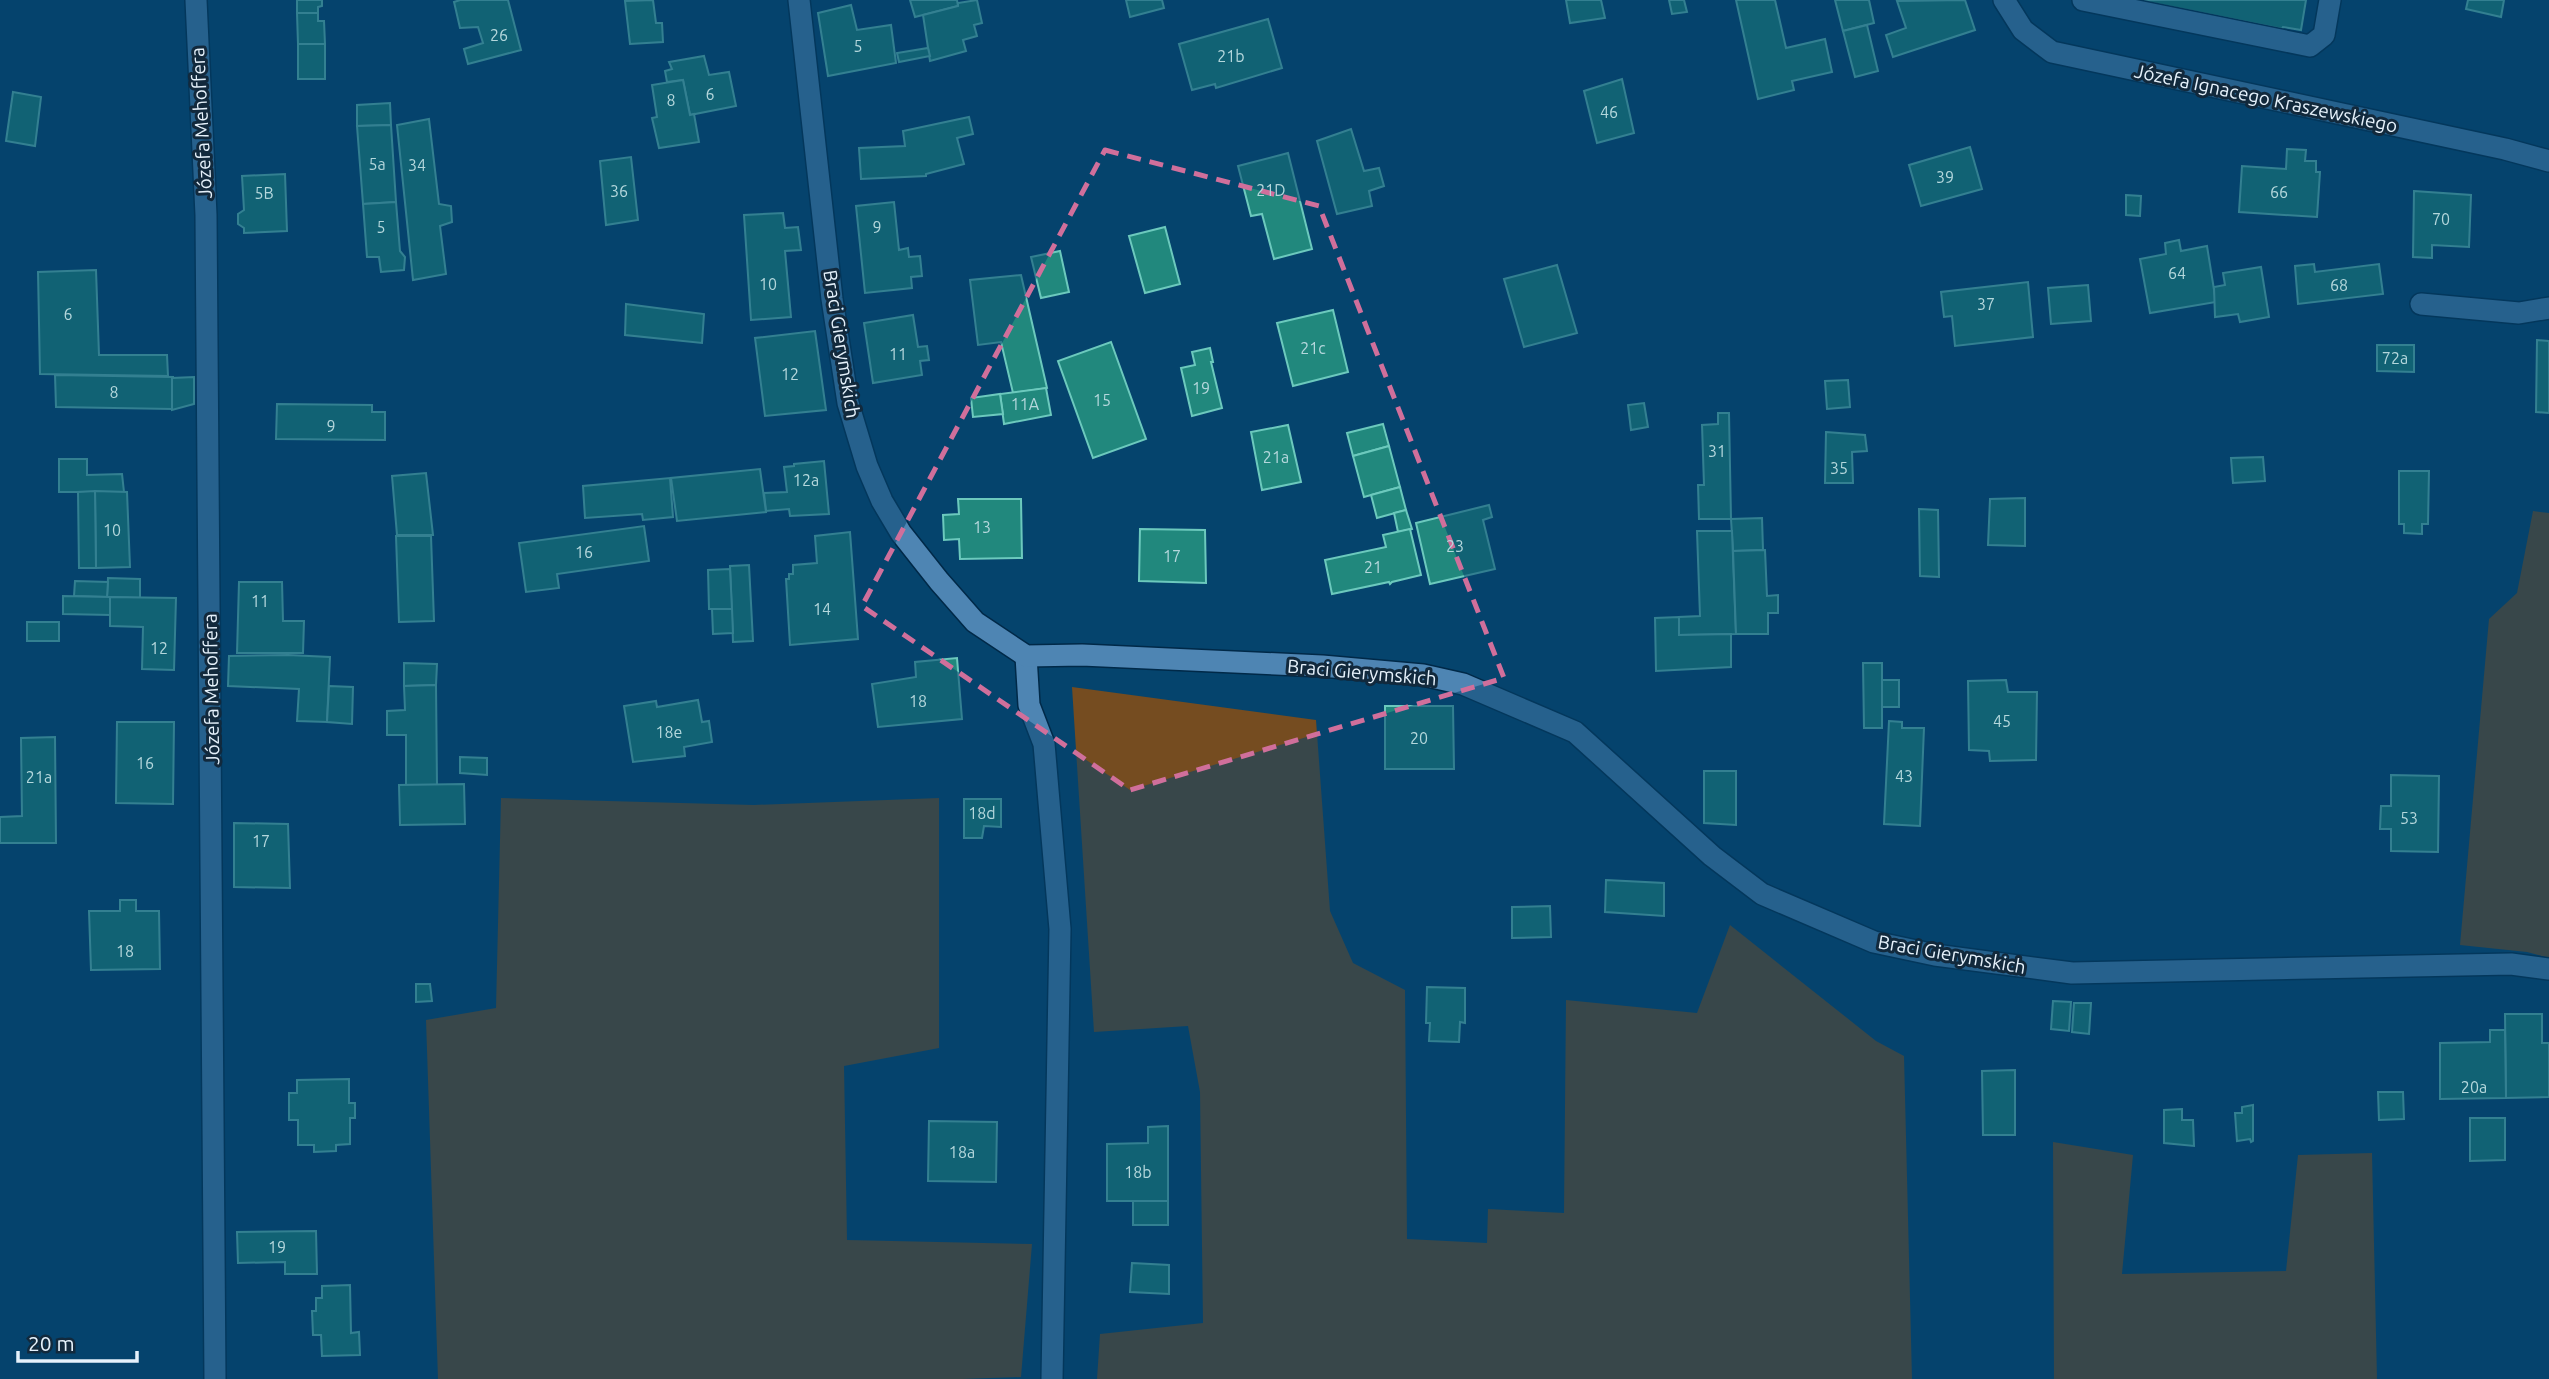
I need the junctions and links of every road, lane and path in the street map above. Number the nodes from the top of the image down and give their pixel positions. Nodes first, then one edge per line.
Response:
1 (196, 0) edge
2 (799, 0) edge
3 (2004, 0) edge
4 (2083, 0) edge
5 (2330, 0) edge
6 (2549, 162) edge
7 (2421, 304) dead end
8 (2549, 308) edge
9 (1026, 656) junction
10 (2549, 969) edge
11 (215, 1379) edge
12 (1052, 1379) edge

1 - 11 street, Józefa Mehoffera
2 - 9 street, Braci Gierymskich
3 - 6 street, Józefa Ignacego Kraszewskiego
4 - 5 street
7 - 8 street
9 - 10 street, Braci Gierymskich
9 - 12 street

